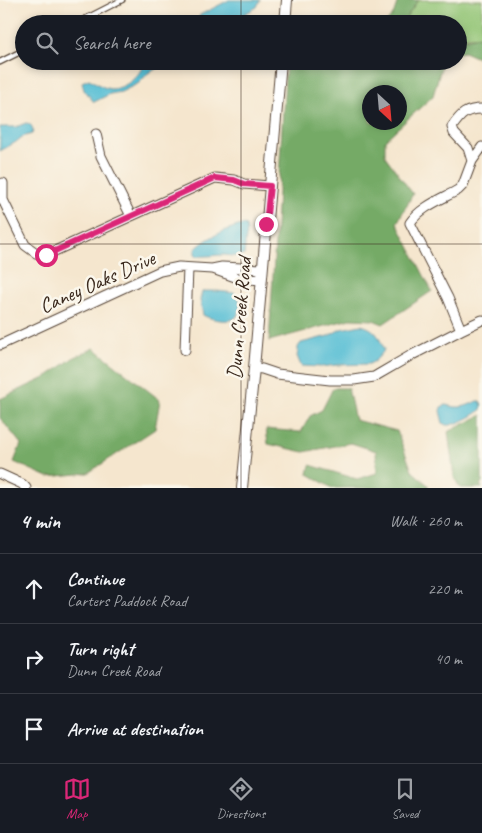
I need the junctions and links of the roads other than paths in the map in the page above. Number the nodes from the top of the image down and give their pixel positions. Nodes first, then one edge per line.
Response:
1 (122, 0) edge
2 (286, 0) edge
3 (93, 15) edge
4 (285, 15) edge
5 (15, 54) edge
6 (0, 62) edge
7 (280, 70) edge
8 (482, 110) edge
9 (96, 134) dead end
10 (482, 147) edge
11 (472, 161) junction
12 (4, 183) dead end
13 (270, 186) junction
14 (131, 216) junction
15 (188, 268) junction
16 (212, 269) junction
17 (262, 269) junction
18 (261, 280) junction
19 (482, 320) edge
20 (461, 330) junction
21 (0, 345) edge
22 (186, 350) dead end
23 (254, 368) junction
24 (0, 474) edge
25 (26, 488) edge
26 (242, 488) edge

1 - 3 lane
2 - 4 street
5 - 6 lane
7 - 13 street, Dunn Creek Road
8 - 11 street
9 - 14 street
10 - 11 street
11 - 20 street
12 - 14 street
13 - 14 street
13 - 17 street, Dunn Creek Road
15 - 16 street, Caney Oaks Drive
15 - 21 street, Caney Oaks Drive
15 - 22 street
16 - 17 street, Caney Oaks Drive
16 - 18 street, Caney Oaks Drive
17 - 18 street, Dunn Creek Road
18 - 23 street, Dunn Creek Road
19 - 20 street
20 - 23 street
23 - 26 street, Dunn Creek Road
24 - 25 street

